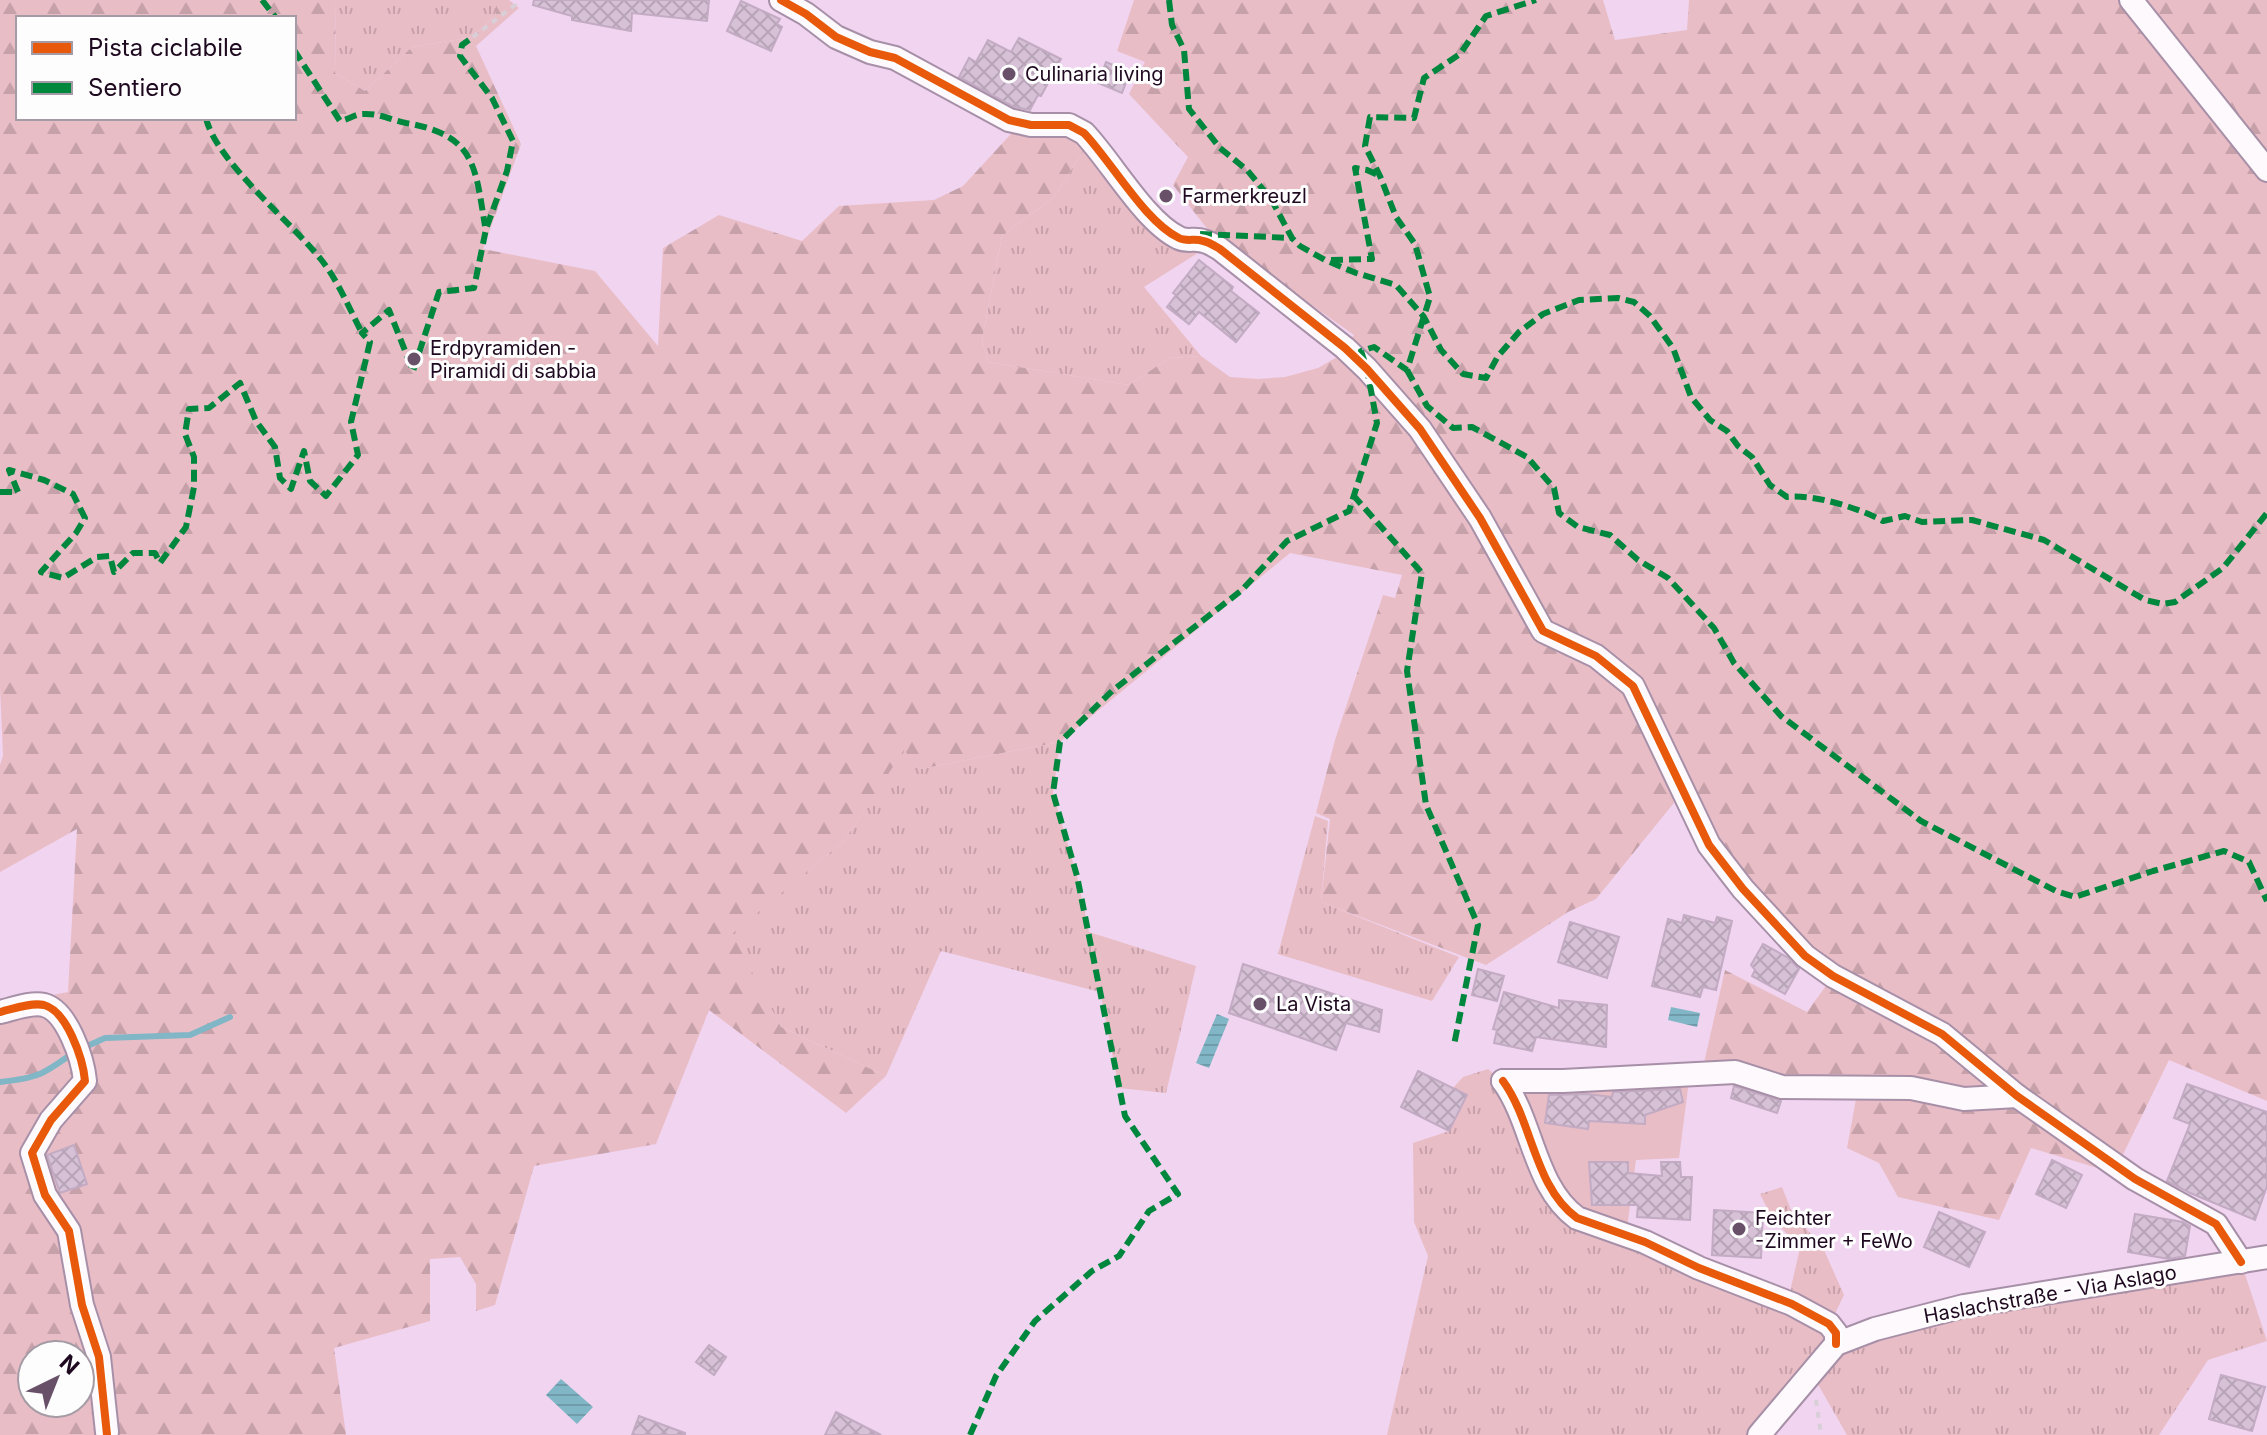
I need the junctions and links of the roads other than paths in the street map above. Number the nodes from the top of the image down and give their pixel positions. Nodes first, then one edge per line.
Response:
1 (781, 0) edge
2 (2131, 0) edge
3 (2267, 170) edge
4 (0, 1012) edge
5 (2017, 1096) junction
6 (2267, 1257) edge
7 (2241, 1262) junction
8 (1836, 1344) junction
9 (107, 1432) dead end
10 (1759, 1435) edge

1 - 5 street
2 - 3 street
4 - 9 street
5 - 7 street
5 - 8 street
6 - 7 street, Haslachstraße - Via Aslago
7 - 8 street, Haslachstraße - Via Aslago
8 - 10 street

